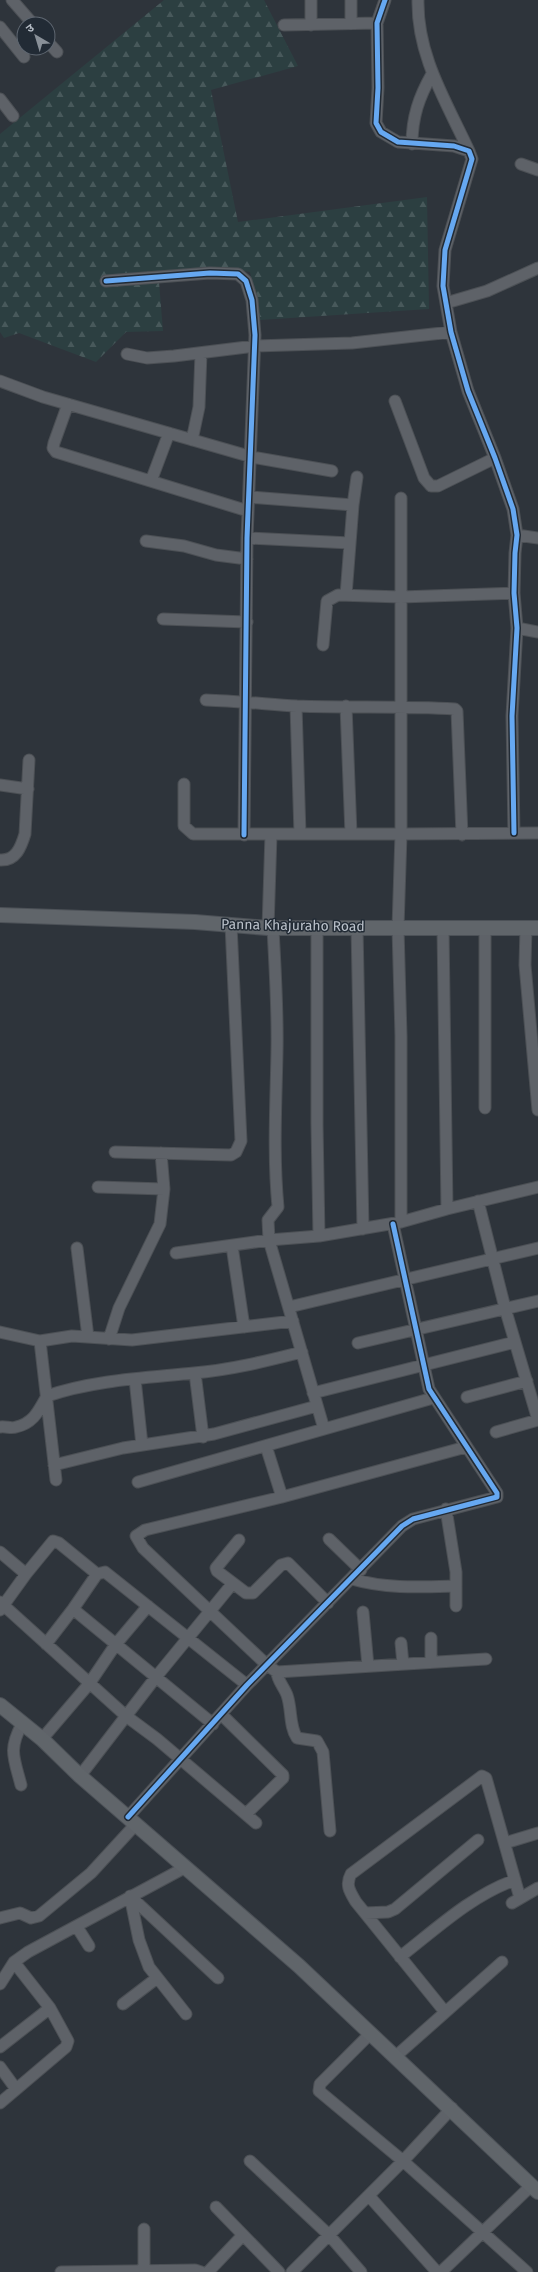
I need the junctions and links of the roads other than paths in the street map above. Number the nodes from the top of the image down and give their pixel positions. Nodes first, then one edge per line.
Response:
1 (12, 0) edge
2 (311, 0) edge
3 (351, 0) edge
4 (385, 0) edge
5 (418, 0) edge
6 (26, 16) edge
7 (377, 23) junction
8 (312, 24) junction
9 (351, 24) junction
10 (284, 25) dead end
11 (0, 27) edge
12 (24, 57) dead end
13 (432, 74) junction
14 (0, 99) edge
15 (13, 116) dead end
16 (412, 144) junction
17 (468, 151) junction
18 (521, 164) dead end
19 (538, 170) edge
20 (538, 268) edge
21 (106, 281) dead end
22 (446, 303) junction
23 (451, 332) junction
24 (255, 346) junction
25 (201, 353) junction
26 (127, 354) dead end
27 (0, 381) edge
28 (395, 401) dead end
29 (68, 404) junction
30 (169, 433) junction
31 (192, 440) junction
32 (252, 457) junction
33 (495, 458) junction
34 (332, 471) dead end
35 (357, 477) dead end
36 (151, 481) junction
37 (249, 497) junction
38 (401, 498) dead end
39 (352, 505) junction
40 (248, 511) junction
41 (517, 535) junction
42 (247, 538) junction
43 (538, 538) edge
44 (146, 541) dead end
45 (350, 543) junction
46 (247, 558) junction
47 (514, 593) junction
48 (346, 595) junction
49 (401, 597) junction
50 (163, 619) dead end
51 (247, 622) junction
52 (517, 628) junction
53 (538, 632) edge
54 (323, 645) dead end
55 (206, 700) dead end
56 (247, 701) junction
57 (296, 706) junction
58 (346, 706) junction
59 (400, 706) junction
60 (30, 760) dead end
61 (184, 784) dead end
62 (0, 785) edge
63 (28, 789) junction
64 (514, 833) junction
65 (538, 833) edge
66 (244, 834) junction
67 (272, 834) junction
68 (300, 834) junction
69 (351, 834) junction
70 (401, 834) junction
71 (462, 835) junction
72 (0, 860) edge
73 (0, 915) edge
74 (231, 925) junction
75 (317, 927) junction
76 (358, 927) junction
77 (532, 927) edge
78 (271, 928) junction
79 (398, 928) junction
80 (443, 928) junction
81 (485, 928) junction
82 (485, 1108) dead end
83 (538, 1110) edge
84 (115, 1152) dead end
85 (161, 1154) junction
86 (98, 1186) dead end
87 (538, 1188) edge
88 (164, 1189) junction
89 (478, 1201) junction
90 (446, 1209) junction
91 (397, 1223) junction
92 (363, 1229) junction
93 (319, 1236) junction
94 (269, 1240) junction
95 (232, 1246) junction
96 (77, 1248) dead end
97 (538, 1248) edge
98 (176, 1253) dead end
99 (492, 1258) junction
100 (405, 1280) junction
101 (538, 1301) edge
102 (289, 1307) junction
103 (505, 1308) junction
104 (293, 1321) junction
105 (244, 1327) junction
106 (415, 1329) junction
107 (0, 1332) edge
108 (88, 1337) junction
109 (109, 1338) junction
110 (40, 1342) junction
111 (515, 1342) junction
112 (358, 1343) dead end
113 (302, 1352) junction
114 (423, 1364) junction
115 (195, 1373) junction
116 (135, 1379) junction
117 (527, 1381) junction
118 (313, 1393) junction
119 (47, 1396) junction
120 (467, 1397) dead end
121 (433, 1398) junction
122 (535, 1399) edge
123 (317, 1406) junction
124 (538, 1420) edge
125 (0, 1427) edge
126 (324, 1429) junction
127 (496, 1432) dead end
128 (203, 1437) junction
129 (142, 1445) junction
130 (266, 1446) junction
131 (466, 1447) junction
132 (54, 1465) junction
133 (56, 1480) dead end
134 (138, 1482) dead end
135 (282, 1497) junction
136 (446, 1509) junction
137 (239, 1540) dead end
138 (329, 1540) dead end
139 (0, 1552) edge
140 (361, 1570) junction
141 (26, 1574) junction
142 (97, 1574) junction
143 (352, 1579) junction
144 (233, 1583) junction
145 (456, 1586) junction
146 (328, 1603) junction
147 (1, 1606) edge
148 (148, 1606) junction
149 (456, 1606) dead end
150 (73, 1609) junction
151 (210, 1609) junction
152 (363, 1612) dead end
153 (187, 1638) junction
154 (431, 1638) dead end
155 (401, 1643) dead end
156 (46, 1644) junction
157 (116, 1644) junction
158 (486, 1659) dead end
159 (430, 1662) junction
160 (402, 1664) junction
161 (267, 1665) junction
162 (368, 1666) junction
163 (277, 1672) junction
164 (156, 1677) junction
165 (90, 1684) junction
166 (247, 1685) junction
167 (0, 1705) edge
168 (221, 1714) junction
169 (126, 1716) junction
170 (22, 1724) junction
171 (213, 1724) junction
172 (42, 1739) junction
173 (179, 1759) junction
174 (80, 1776) junction
175 (21, 1786) dead end
176 (246, 1814) junction
177 (132, 1821) junction
178 (256, 1823) dead end
179 (330, 1831) dead end
180 (538, 1833) edge
181 (478, 1840) dead end
182 (505, 1843) junction
183 (186, 1867) junction
184 (515, 1880) junction
185 (538, 1888) edge
186 (130, 1896) junction
187 (365, 1913) junction
188 (0, 1918) edge
189 (77, 1927) junction
190 (89, 1946) dead end
191 (400, 1957) junction
192 (14, 1962) junction
193 (502, 1962) dead end
194 (157, 1978) junction
195 (218, 1978) dead end
196 (0, 1984) edge
197 (123, 2004) dead end
198 (50, 2008) junction
199 (445, 2012) junction
200 (186, 2014) dead end
201 (371, 2033) junction
202 (0, 2047) edge
203 (396, 2056) junction
204 (0, 2067) edge
205 (16, 2090) junction
206 (0, 2103) edge
207 (452, 2108) junction
208 (403, 2161) junction
209 (250, 2162) dead end
210 (535, 2188) edge
211 (369, 2196) junction
212 (216, 2207) dead end
213 (144, 2229) dead end
214 (483, 2232) junction
215 (243, 2235) junction
216 (329, 2235) junction
217 (61, 2272) edge
218 (144, 2272) edge
219 (201, 2272) edge
220 (208, 2272) edge
221 (279, 2272) edge
222 (292, 2272) edge
223 (362, 2272) edge
224 (438, 2272) edge
225 (441, 2272) edge
226 (527, 2272) edge

1 - 6 street
2 - 8 street
3 - 9 street
4 - 7 street
5 - 13 street
7 - 9 street
7 - 16 street
8 - 9 street
8 - 10 street
11 - 12 street
13 - 16 street
13 - 17 street
14 - 15 street
16 - 17 street
17 - 22 street
18 - 19 street
20 - 22 street
21 - 24 street
22 - 23 street
23 - 24 street
23 - 33 street
24 - 25 street
24 - 32 street
25 - 26 street
25 - 31 street
27 - 29 street
28 - 33 street
29 - 30 street
29 - 36 street
30 - 31 street
30 - 36 street
31 - 32 street
32 - 34 street
32 - 37 street
33 - 41 street
35 - 39 street
36 - 40 street
37 - 39 street
37 - 40 street
38 - 49 street
39 - 45 street
40 - 42 street
41 - 43 street
41 - 47 street
42 - 45 street
42 - 46 street
44 - 46 street
45 - 48 street
46 - 51 street
47 - 49 street
47 - 52 street
48 - 49 street
48 - 54 street
49 - 59 street
50 - 51 street
51 - 56 street
52 - 53 street
52 - 64 street
55 - 56 street
56 - 57 street
56 - 66 street
57 - 58 street
57 - 68 street
58 - 59 street
58 - 69 street
59 - 70 street
59 - 71 street
60 - 63 street
61 - 66 street
62 - 63 street
63 - 72 street
64 - 65 street
64 - 71 street
66 - 67 street
67 - 68 street
67 - 78 street
68 - 69 street
69 - 70 street
70 - 71 street
70 - 79 street
73 - 74 main road, Panna Khajuraho Road
74 - 78 main road, Panna Khajuraho Road
74 - 85 street
75 - 76 main road, Panna Khajuraho Road
75 - 78 main road, Panna Khajuraho Road
75 - 93 street
76 - 79 main road, Panna Khajuraho Road
76 - 92 street
77 - 81 main road, Panna Khajuraho Road
77 - 83 street
78 - 94 street
79 - 80 main road, Panna Khajuraho Road
79 - 91 street
80 - 81 main road, Panna Khajuraho Road
80 - 90 street
81 - 82 street
84 - 85 street
85 - 88 street
86 - 88 street
87 - 89 street
88 - 109 street
89 - 90 street
89 - 99 street
90 - 91 street
91 - 92 street
91 - 100 street
92 - 93 street
93 - 94 street
94 - 95 street
94 - 102 street
95 - 98 street
95 - 105 street
96 - 108 street
97 - 99 street
99 - 100 street
99 - 103 street
100 - 102 street
100 - 106 street
101 - 103 street
102 - 104 street
103 - 106 street
103 - 111 street
104 - 105 street
104 - 113 street
105 - 109 street
106 - 112 street
106 - 114 street
107 - 110 street
108 - 109 street
108 - 110 street
110 - 119 street
111 - 114 street
111 - 117 street
113 - 115 street
113 - 118 street
114 - 118 street
114 - 121 street
115 - 116 street
115 - 128 street
116 - 119 street
116 - 129 street
117 - 120 street
117 - 122 street
118 - 123 street
119 - 125 street
119 - 132 street
121 - 126 street
121 - 131 street
122 - 124 street
123 - 126 street
123 - 128 street
124 - 127 street
126 - 130 street
128 - 129 street
129 - 132 street
130 - 134 street
130 - 135 street
131 - 135 street
131 - 136 street
132 - 133 street
135 - 151 street
136 - 140 street
136 - 145 street
137 - 144 street
138 - 140 street
139 - 141 street
140 - 143 street
141 - 142 street
141 - 147 street
142 - 148 street
142 - 150 street
143 - 145 street
143 - 146 street
144 - 146 street
144 - 151 street
145 - 149 street
146 - 161 street
147 - 156 street
148 - 153 street
148 - 157 street
150 - 156 street
150 - 157 street
151 - 153 street
151 - 161 street
152 - 162 street
153 - 164 street
153 - 166 street
154 - 159 street
155 - 160 street
156 - 165 street
157 - 164 street
157 - 165 street
158 - 159 street
159 - 160 street
160 - 162 street
161 - 163 street
161 - 166 street
162 - 163 street
163 - 179 street
164 - 169 street
164 - 171 street
165 - 169 street
165 - 172 street
166 - 168 street
167 - 170 main road
168 - 171 street
168 - 176 street
169 - 173 street
169 - 174 street
170 - 172 main road
170 - 175 street
171 - 173 street
172 - 174 main road
173 - 176 street
173 - 177 street
174 - 177 main road
176 - 178 street
177 - 183 main road
177 - 188 street
180 - 182 street
181 - 187 street
182 - 184 street
182 - 187 street
183 - 186 street
183 - 201 main road
184 - 185 street
184 - 191 street
186 - 189 street
186 - 194 street
186 - 195 street
187 - 191 street
189 - 190 street
189 - 192 street
191 - 199 street
192 - 196 street
192 - 198 street
193 - 199 street
194 - 197 street
194 - 200 street
198 - 202 street
198 - 205 street
199 - 203 street
201 - 203 main road
201 - 208 street
203 - 207 main road
204 - 205 street
205 - 206 street
207 - 208 street
207 - 210 main road
208 - 211 street
208 - 214 street
209 - 216 street
210 - 214 street
211 - 216 street
211 - 224 street
212 - 215 street
213 - 218 street
214 - 225 street
214 - 226 street
215 - 220 street
215 - 221 street
216 - 222 street
216 - 223 street
217 - 218 street
218 - 219 street

